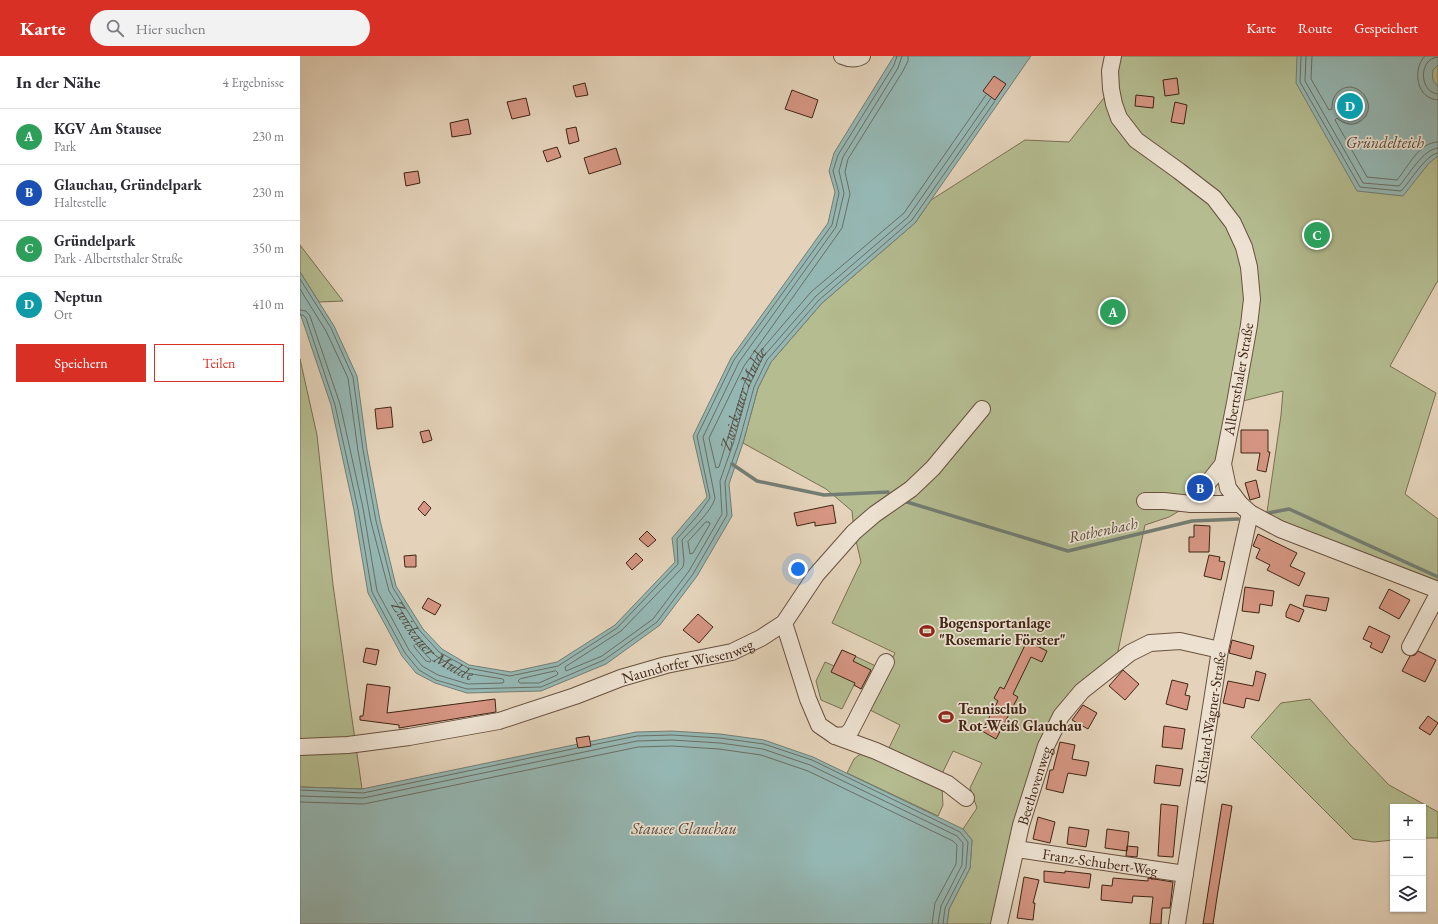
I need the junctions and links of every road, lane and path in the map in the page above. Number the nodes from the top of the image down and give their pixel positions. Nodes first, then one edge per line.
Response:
1 (842, 56) edge
2 (862, 56) edge
3 (1113, 56) edge
4 (982, 409) dead end
5 (1223, 464) junction
6 (1145, 501) dead end
7 (1191, 504) junction
8 (1245, 509) junction
9 (1438, 590) edge
10 (1438, 594) edge
11 (784, 623) junction
12 (1410, 647) dead end
13 (1220, 650) junction
14 (886, 662) dead end
15 (834, 736) junction
16 (300, 747) edge
17 (966, 798) dead end
18 (1016, 849) junction
19 (1184, 874) junction
20 (999, 924) edge
21 (1177, 924) edge

1 - 2 street
3 - 5 street, Albertsthaler Straße
4 - 11 street, Naundorfer Wiesenweg
5 - 7 street
5 - 8 street, Albertsthaler Straße
6 - 7 street
7 - 8 street
8 - 9 street, Albertsthaler Straße
8 - 13 street, Richard-Wagner-Straße
10 - 12 street
11 - 15 street
11 - 16 street, Naundorfer Wiesenweg
13 - 18 street, Beethovenweg
13 - 19 street, Richard-Wagner-Straße
14 - 15 street
15 - 17 street
18 - 19 street, Franz-Schubert-Weg
18 - 20 street, Beethovenweg
19 - 21 street, Richard-Wagner-Straße

